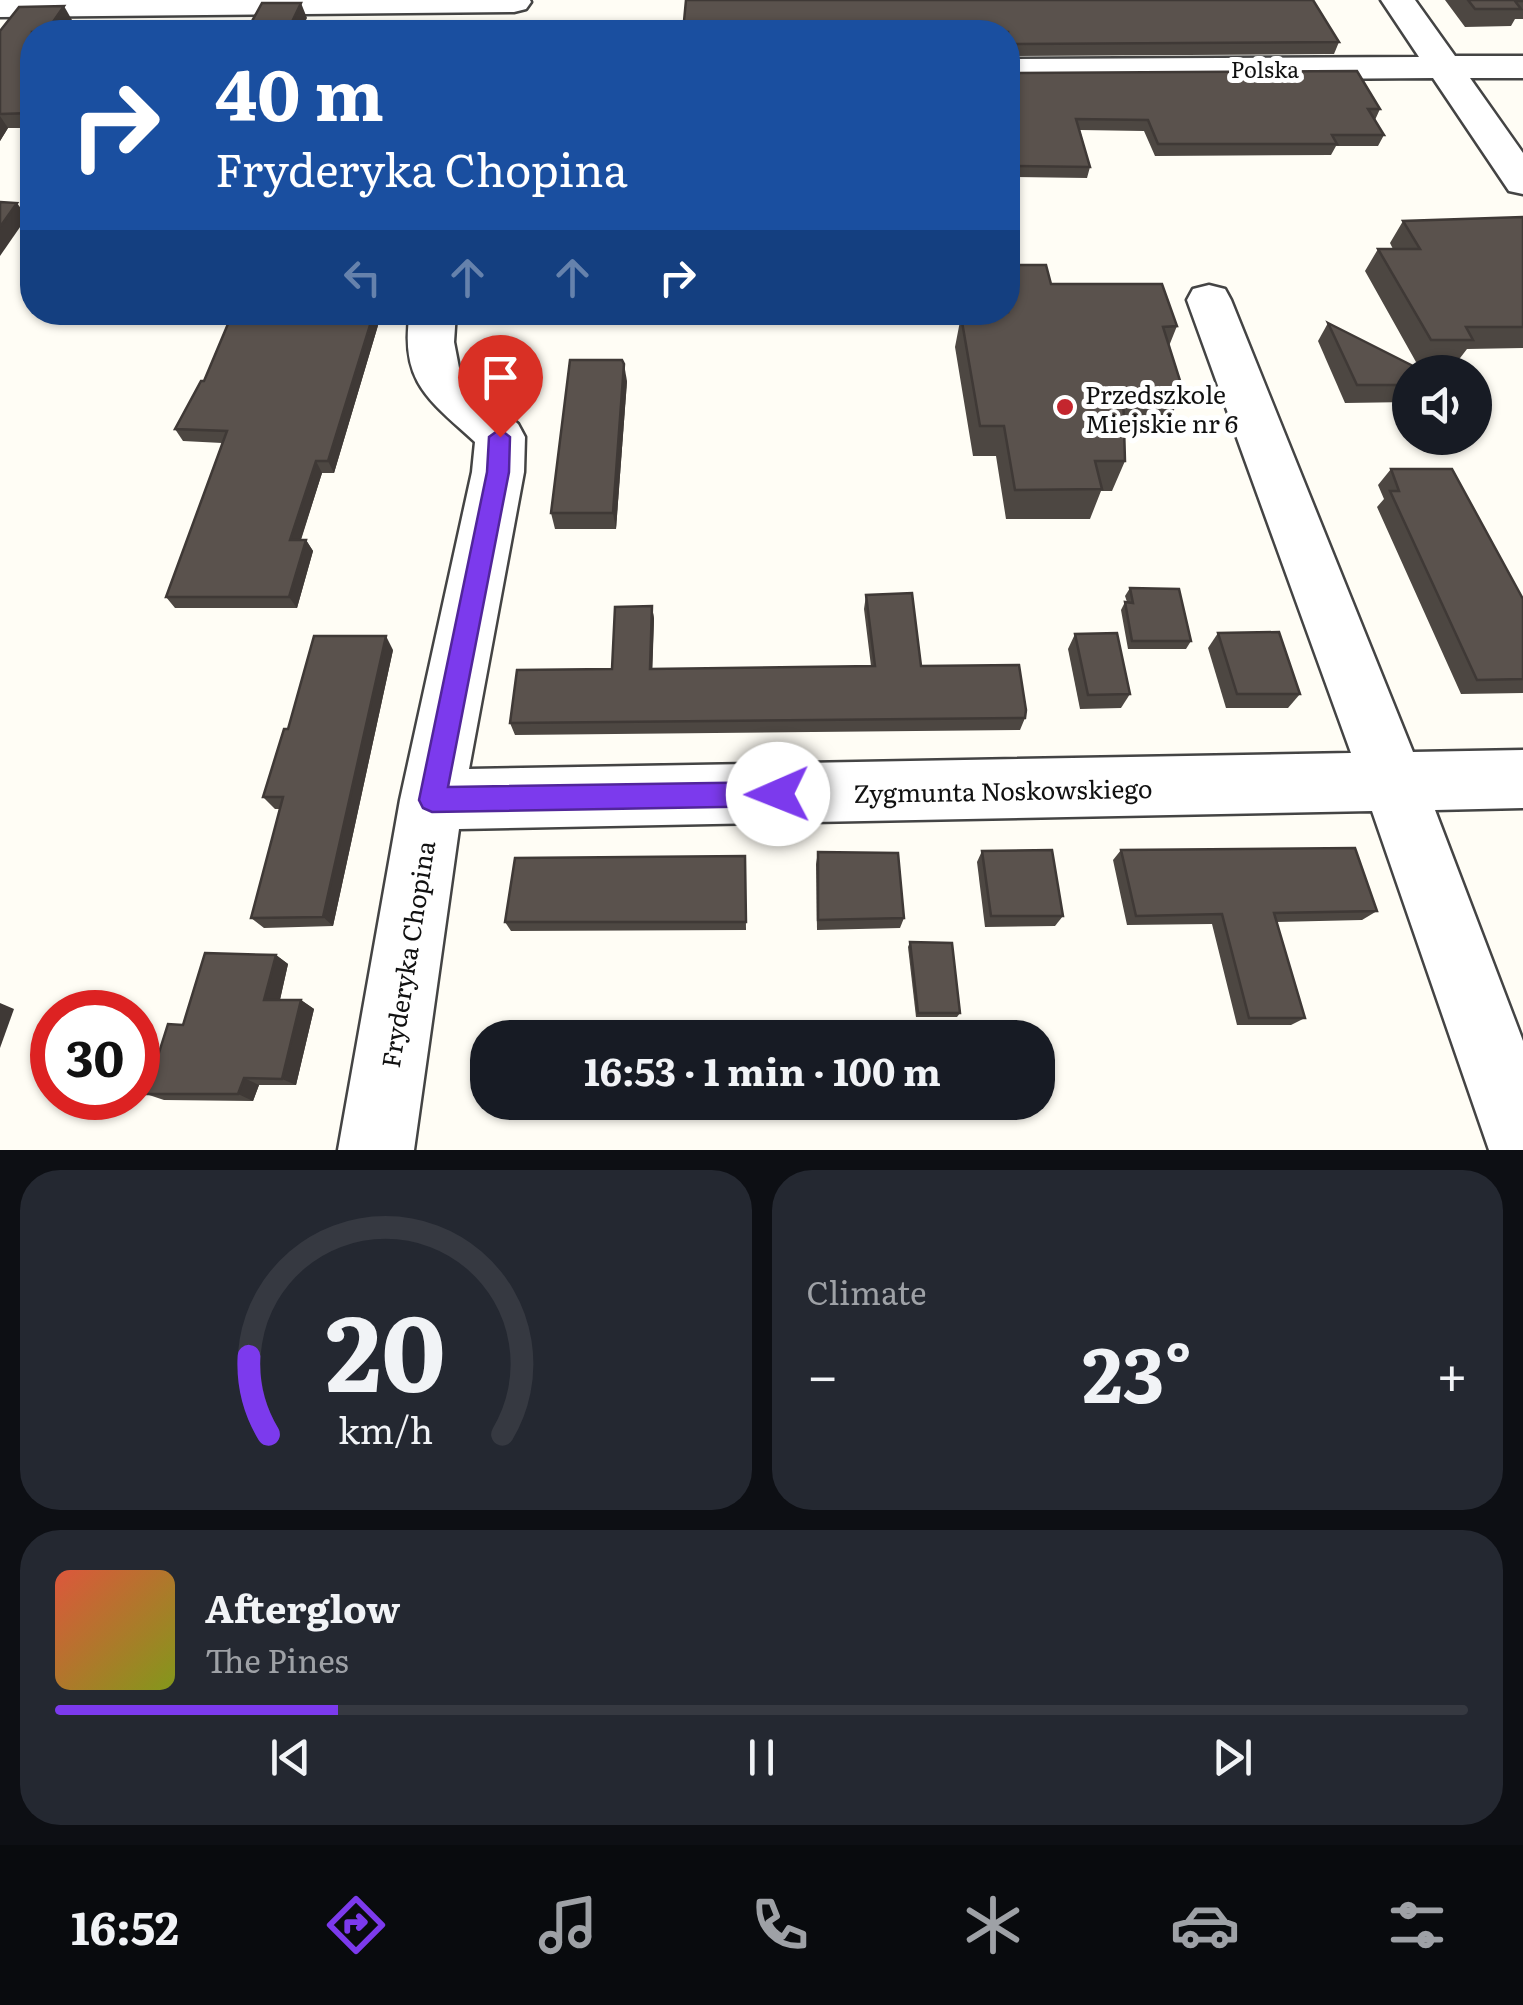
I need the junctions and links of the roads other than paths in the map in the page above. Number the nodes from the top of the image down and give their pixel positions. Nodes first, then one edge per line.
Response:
1 (1398, 0) edge
2 (211, 1) edge
3 (0, 6) edge
4 (512, 12) edge
5 (1446, 66) junction
6 (1523, 67) edge
7 (1020, 70) edge
8 (1523, 182) edge
9 (1209, 300) dead end
10 (430, 325) edge
11 (1523, 780) edge
12 (1394, 784) junction
13 (432, 800) junction
14 (1523, 1141) edge
15 (376, 1150) edge

1 - 5 street
2 - 3 street
2 - 4 street
5 - 6 street, Polska
5 - 7 street, Polska
5 - 8 street
9 - 12 street
10 - 13 street, Fryderyka Chopina
11 - 12 street, Zygmunta Noskowskiego
12 - 13 street, Zygmunta Noskowskiego
12 - 14 street
13 - 15 street, Fryderyka Chopina

